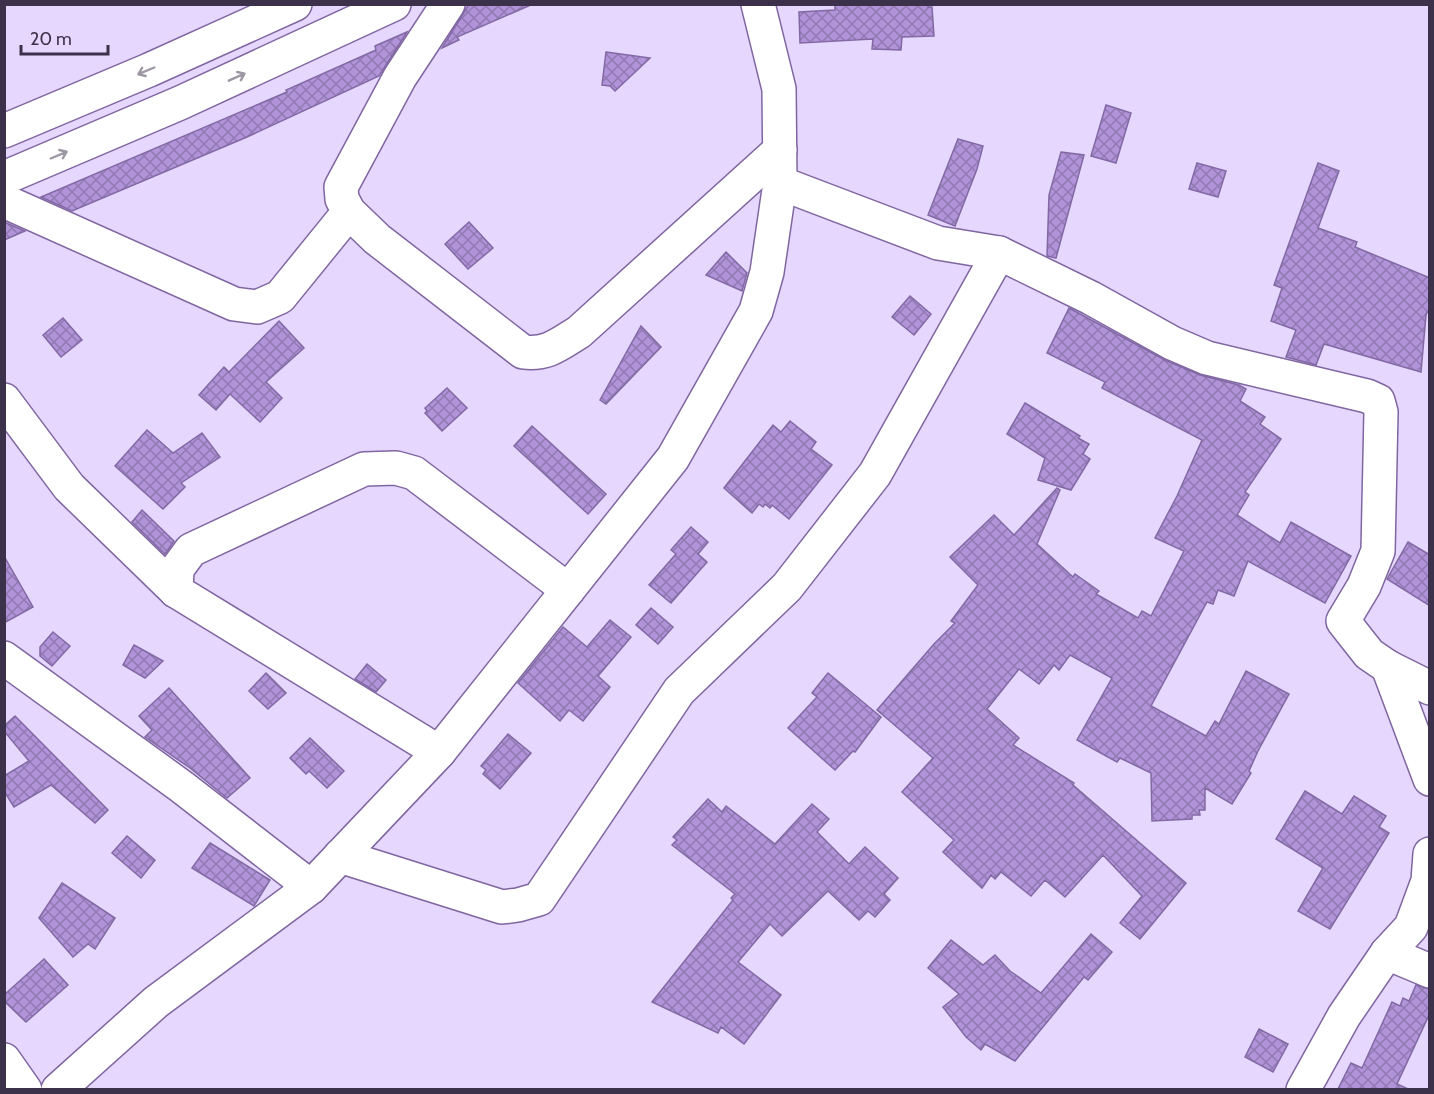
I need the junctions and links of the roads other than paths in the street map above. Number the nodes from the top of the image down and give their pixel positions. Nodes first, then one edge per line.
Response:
1 (295, 4) edge
2 (394, 4) edge
3 (448, 4) edge
4 (758, 4) edge
5 (4, 131) edge
6 (780, 150) junction
7 (4, 178) edge
8 (780, 183) junction
9 (4, 201) edge
10 (349, 212) junction
11 (999, 253) junction
12 (4, 400) edge
13 (568, 590) junction
14 (176, 591) junction
15 (4, 658) edge
16 (1388, 667) junction
17 (1430, 688) edge
18 (439, 752) junction
19 (1430, 779) edge
20 (1430, 854) edge
21 (340, 856) junction
22 (310, 887) junction
23 (1387, 953) junction
24 (1430, 971) edge
25 (4, 1060) edge
26 (25, 1089) edge
27 (58, 1089) edge
28 (1304, 1089) edge

1 -> 5 main road
7 -> 2 main road
3 - 10 main road
4 - 6 main road
6 - 8 main road
6 - 10 main road
8 - 11 main road
8 - 13 main road
9 - 10 main road
11 - 16 main road
11 - 21 main road
12 - 14 main road
13 - 14 main road
13 - 18 main road
14 - 18 main road
15 - 22 main road
16 - 17 main road
16 - 19 main road
18 - 21 main road
20 - 23 main road
21 - 22 main road
22 - 27 main road
23 - 24 main road
23 - 28 main road
25 - 26 main road

